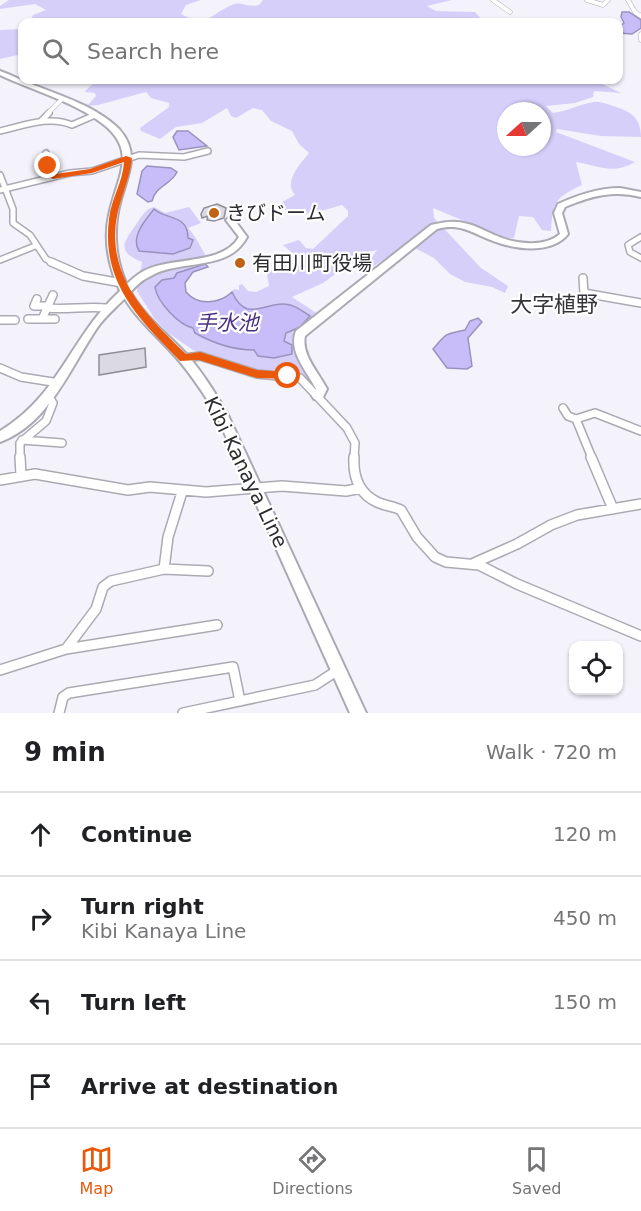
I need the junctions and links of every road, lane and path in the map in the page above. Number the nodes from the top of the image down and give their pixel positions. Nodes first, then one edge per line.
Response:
1 (493, 0) edge
2 (586, 0) edge
3 (608, 0) edge
4 (628, 0) edge
5 (510, 12) dead end
6 (641, 16) edge
7 (641, 34) edge
8 (641, 40) edge
9 (0, 74) edge
10 (18, 82) edge
11 (23, 84) edge
12 (61, 100) junction
13 (38, 111) dead end
14 (46, 115) junction
15 (95, 115) junction
16 (41, 121) junction
17 (0, 131) edge
18 (208, 151) dead end
19 (46, 153) dead end
20 (128, 158) junction
21 (0, 175) edge
22 (53, 177) junction
23 (2, 189) edge
24 (641, 195) edge
25 (230, 220) dead end
26 (641, 237) edge
27 (35, 246) junction
28 (641, 258) edge
29 (0, 260) edge
30 (583, 278) dead end
31 (124, 289) junction
32 (53, 295) dead end
33 (37, 299) dead end
34 (641, 303) edge
35 (47, 307) junction
36 (106, 308) junction
37 (28, 319) dead end
38 (42, 319) junction
39 (55, 319) dead end
40 (0, 320) edge
41 (15, 320) dead end
42 (184, 358) junction
43 (0, 368) edge
44 (59, 383) junction
45 (318, 396) junction
46 (49, 397) junction
47 (562, 408) dead end
48 (576, 418) junction
49 (641, 430) edge
50 (0, 437) edge
51 (22, 440) junction
52 (62, 443) dead end
53 (21, 475) junction
54 (0, 480) edge
55 (361, 488) junction
56 (256, 489) junction
57 (182, 492) junction
58 (641, 504) edge
59 (613, 509) junction
60 (474, 563) junction
61 (164, 569) junction
62 (208, 571) dead end
63 (217, 626) dead end
64 (641, 636) edge
65 (66, 649) junction
66 (0, 670) edge
67 (338, 670) junction
68 (240, 701) junction
69 (61, 702) junction
70 (59, 713) edge
71 (68, 713) edge
72 (183, 713) edge
73 (358, 713) edge

1 - 5 street
2 - 3 street
4 - 6 street
7 - 8 street
9 - 10 main road
11 - 12 main road
12 - 14 street
12 - 15 main road
13 - 14 street
14 - 16 street
15 - 16 street
15 - 20 main road
16 - 17 street
18 - 20 street
19 - 22 street
20 - 22 street
20 - 31 main road, Kibi Kanaya Line
21 - 23 street
22 - 23 street
23 - 27 street
24 - 45 main road
25 - 31 main road
26 - 28 street
27 - 29 street
27 - 31 street
30 - 34 street
31 - 36 main road
31 - 42 main road, Kibi Kanaya Line
32 - 35 street
33 - 35 street
35 - 36 street
35 - 38 street
36 - 44 main road
37 - 38 street
38 - 39 street
40 - 41 street
42 - 45 street
42 - 56 main road, Kibi Kanaya Line
43 - 44 street
44 - 46 main road
45 - 55 street
46 - 50 main road
46 - 51 street
47 - 48 street
48 - 49 street
48 - 59 street
51 - 52 street
51 - 53 street
53 - 54 street
53 - 57 street
55 - 56 street
55 - 60 street
56 - 57 street
56 - 67 main road, Kibi Kanaya Line
57 - 61 street
58 - 59 street
59 - 60 street
60 - 64 street
61 - 62 street
61 - 65 street
63 - 65 street
65 - 66 street
67 - 68 street
67 - 73 main road, Kibi Kanaya Line
68 - 69 street
68 - 72 street
69 - 70 street
69 - 71 street

